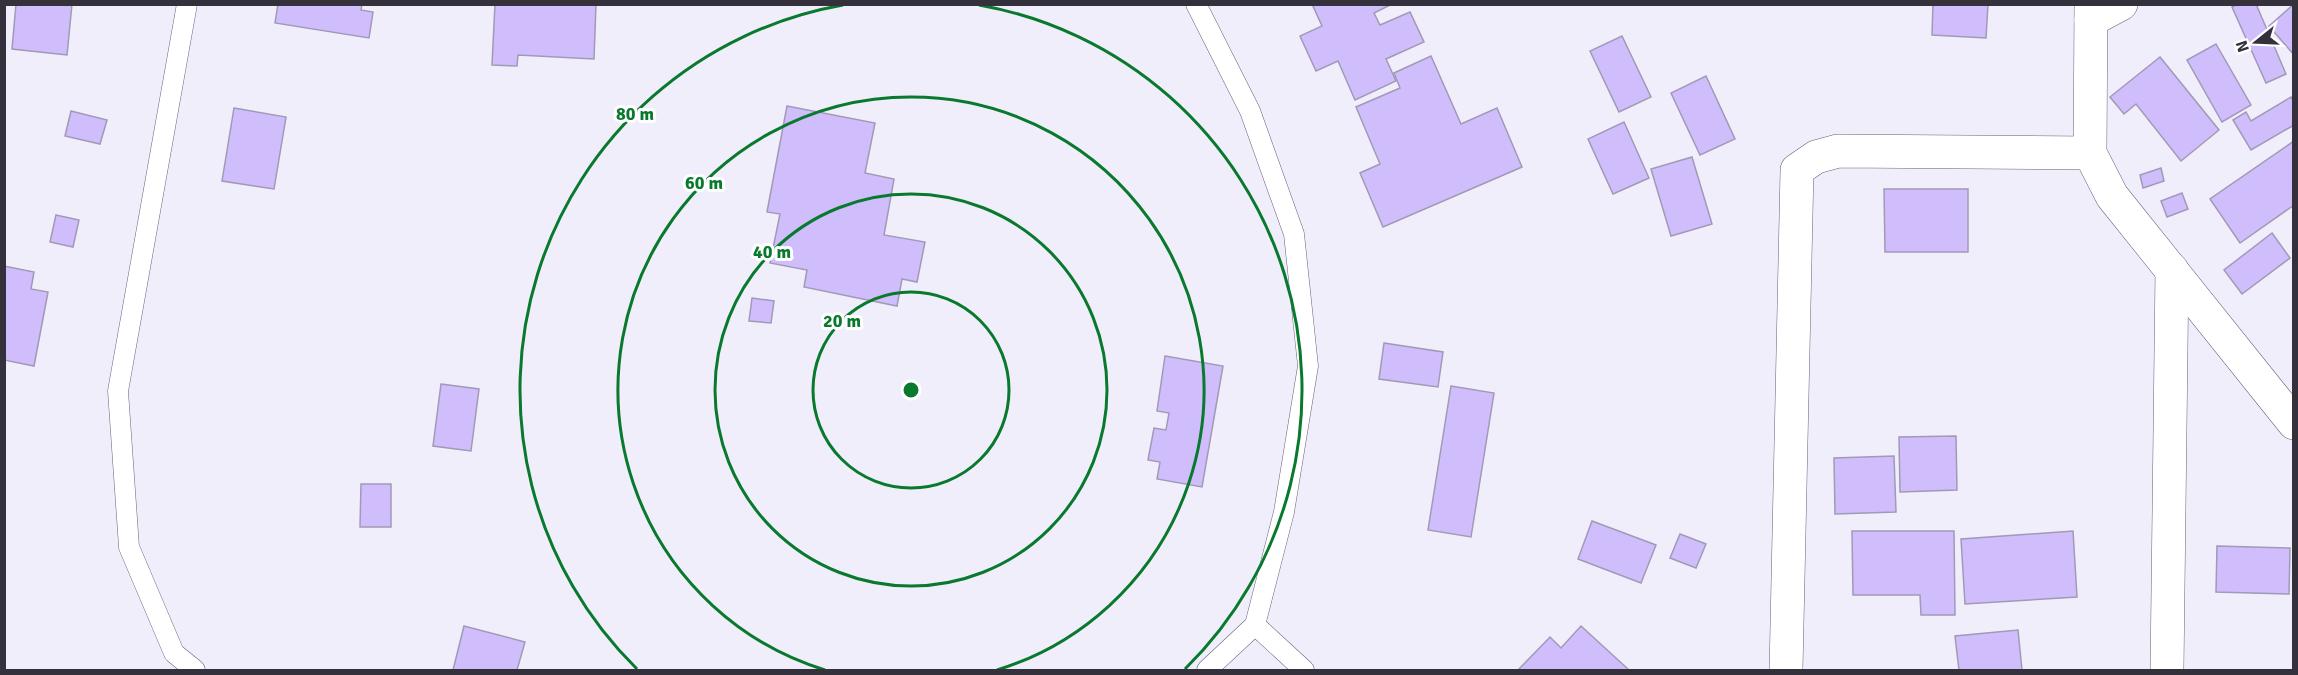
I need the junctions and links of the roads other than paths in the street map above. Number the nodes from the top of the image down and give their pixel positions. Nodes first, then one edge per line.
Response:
1 (187, 4) edge
2 (1196, 4) edge
3 (2121, 4) edge
4 (2091, 12) edge
5 (2090, 153) junction
6 (2172, 270) junction
7 (2294, 423) edge
8 (1255, 625) junction
9 (195, 670) edge
10 (1207, 670) edge
11 (1304, 670) edge
12 (1786, 670) edge
13 (2167, 670) edge

1 - 9 lane
2 - 8 lane
3 - 4 street
4 - 5 street
5 - 6 street
5 - 12 street
6 - 7 street
6 - 13 street
8 - 10 lane
8 - 11 lane

